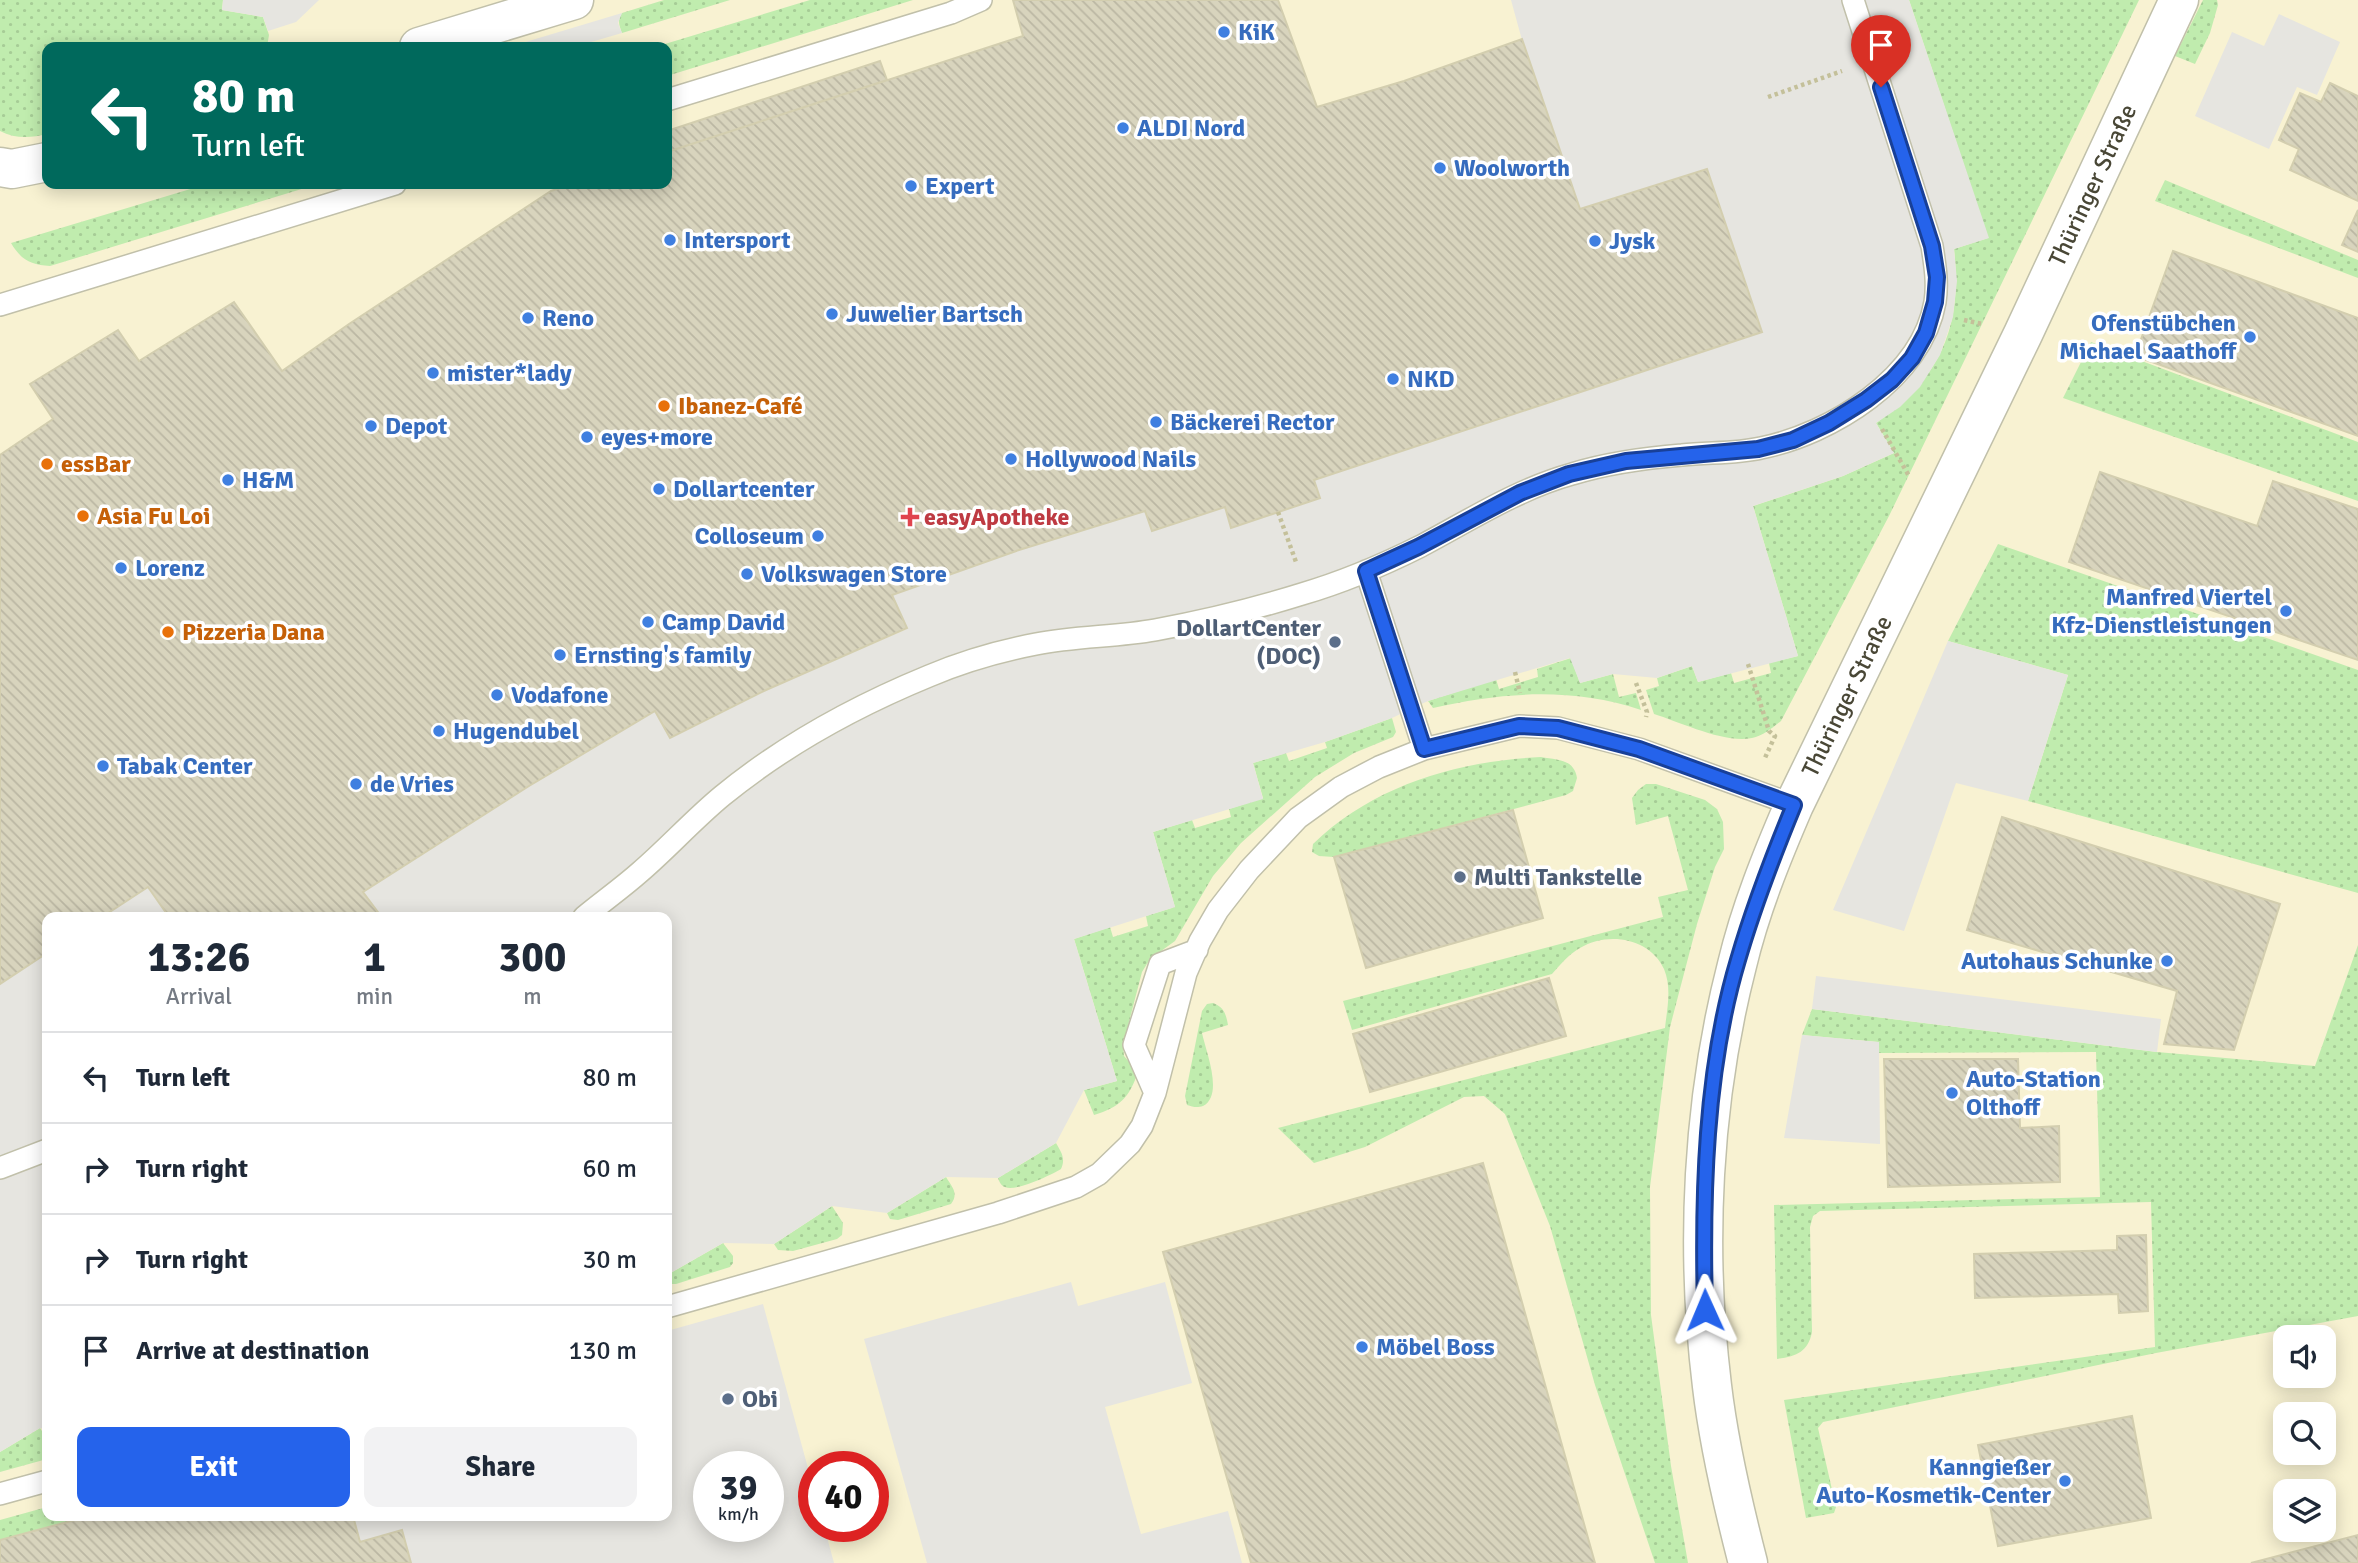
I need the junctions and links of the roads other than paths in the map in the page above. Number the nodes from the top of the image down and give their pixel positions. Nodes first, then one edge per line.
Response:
1 (574, 0) edge
2 (981, 0) edge
3 (1853, 0) edge
4 (2179, 0) edge
5 (435, 42) edge
6 (672, 98) edge
7 (42, 163) edge
8 (0, 167) edge
9 (379, 189) edge
10 (0, 304) edge
11 (1366, 571) junction
12 (1424, 749) junction
13 (1794, 805) junction
14 (590, 912) edge
15 (1197, 950) junction
16 (1155, 1093) junction
17 (42, 1152) edge
18 (0, 1168) edge
19 (672, 1306) edge
20 (42, 1482) edge
21 (0, 1494) edge
22 (1748, 1563) edge

1 - 5 street
2 - 6 lane
3 - 11 lane
4 - 13 street, Thüringer Straße
7 - 8 street
9 - 10 lane
11 - 12 lane
11 - 14 lane
12 - 13 lane
12 - 15 lane
13 - 22 street, Thüringer Straße
15 - 16 lane
15 - 16 lane
16 - 19 lane
17 - 18 lane
20 - 21 lane

